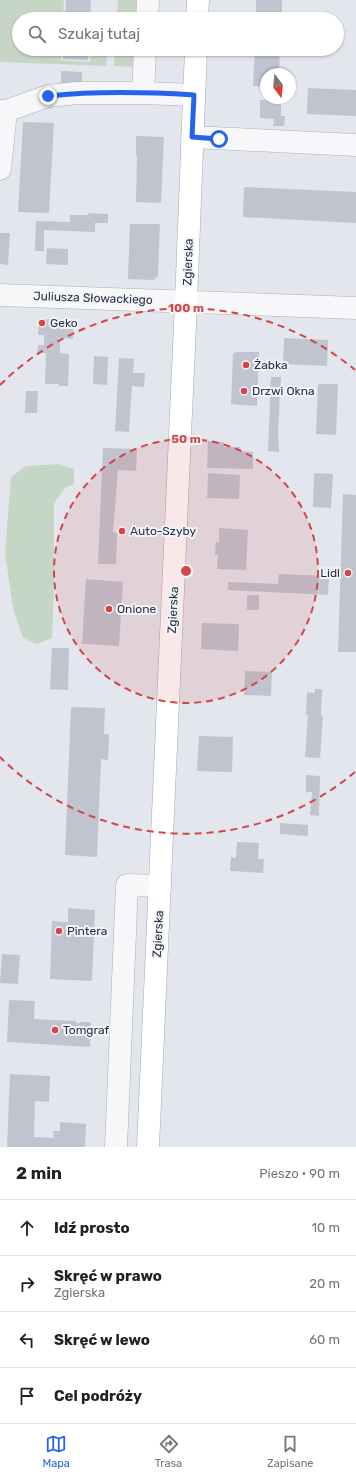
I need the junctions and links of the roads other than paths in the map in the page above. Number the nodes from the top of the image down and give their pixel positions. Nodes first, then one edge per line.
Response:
1 (148, 0) edge
2 (198, 0) edge
3 (147, 12) edge
4 (197, 12) edge
5 (145, 56) edge
6 (196, 56) edge
7 (143, 93) junction
8 (194, 95) junction
9 (3, 111) edge
10 (192, 137) junction
11 (356, 144) edge
12 (0, 169) edge
13 (0, 295) edge
14 (186, 302) junction
15 (356, 308) edge
16 (160, 886) junction
17 (116, 1147) edge
18 (148, 1147) edge

1 - 3 street
2 - 4 main road
5 - 7 street
6 - 8 main road, Zgierska
7 - 8 street
7 - 9 street
8 - 10 main road, Zgierska
9 - 12 street
10 - 11 street
10 - 14 main road, Zgierska
13 - 14 street, Juliusza Słowackiego
14 - 15 street, Juliusza Słowackiego
14 - 16 main road, Zgierska
16 - 17 street
16 - 18 main road, Zgierska

